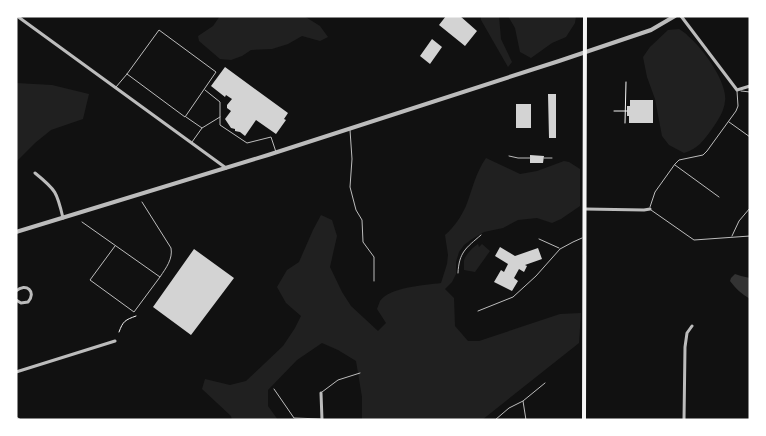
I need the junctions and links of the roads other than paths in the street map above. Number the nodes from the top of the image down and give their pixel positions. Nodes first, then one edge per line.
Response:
1 (17, 16) edge
2 (585, 16) edge
3 (675, 16) edge
4 (681, 16) edge
5 (586, 52) junction
6 (127, 74) junction
7 (750, 86) edge
8 (115, 88) junction
9 (204, 90) junction
10 (737, 90) junction
11 (750, 92) edge
12 (186, 117) junction
13 (220, 117) junction
14 (728, 122) junction
15 (202, 128) junction
16 (350, 129) junction
17 (750, 136) edge
18 (191, 142) junction
19 (277, 152) junction
20 (509, 156) dead end
21 (530, 158) dead end
22 (544, 158) dead end
23 (552, 158) dead end
24 (675, 164) junction
25 (226, 168) junction
26 (35, 174) dead end
27 (719, 197) dead end
28 (142, 202) dead end
29 (750, 208) edge
30 (584, 209) junction
31 (650, 209) junction
32 (64, 218) junction
33 (82, 222) dead end
34 (16, 232) edge
35 (482, 235) dead end
36 (750, 236) edge
37 (732, 237) junction
38 (585, 238) junction
39 (539, 240) dead end
40 (116, 245) junction
41 (554, 246) junction
42 (560, 248) junction
43 (556, 253) junction
44 (458, 273) dead end
45 (160, 277) junction
46 (374, 281) dead end
47 (17, 288) edge
48 (16, 300) edge
49 (478, 310) dead end
50 (692, 326) dead end
51 (115, 341) dead end
52 (16, 372) edge
53 (360, 373) dead end
54 (545, 382) dead end
55 (274, 389) dead end
56 (321, 393) joint
57 (523, 402) junction
58 (322, 419) edge
59 (495, 420) edge
60 (526, 420) edge
61 (584, 420) edge
62 (684, 420) edge

1 - 8 street
2 - 5 main road
3 - 5 street
4 - 10 street
5 - 16 street
5 - 30 main road
6 - 8 lane
6 - 9 lane
6 - 12 lane
7 - 10 street
8 - 18 street
9 - 12 lane
9 - 13 lane
10 - 11 lane
10 - 14 lane
12 - 15 lane
13 - 15 lane
13 - 19 lane
14 - 17 lane
14 - 24 lane
15 - 18 lane
16 - 19 street
16 - 46 lane
18 - 25 street
19 - 25 street
20 - 21 lane
22 - 23 lane
24 - 27 lane
24 - 31 lane
25 - 32 street
26 - 32 street
28 - 45 lane
29 - 37 lane
30 - 31 street
30 - 38 main road
31 - 37 lane
32 - 34 street
33 - 40 lane
35 - 44 lane
36 - 37 lane
38 - 42 lane
38 - 61 main road
39 - 41 lane
40 - 45 lane
40 - 45 lane
41 - 42 lane
41 - 43 lane
42 - 43 lane
43 - 49 lane
47 - 48 street
50 - 62 street
51 - 52 street
53 - 56 lane
54 - 57 lane
55 - 58 lane
56 - 58 street
57 - 59 lane
57 - 60 lane

